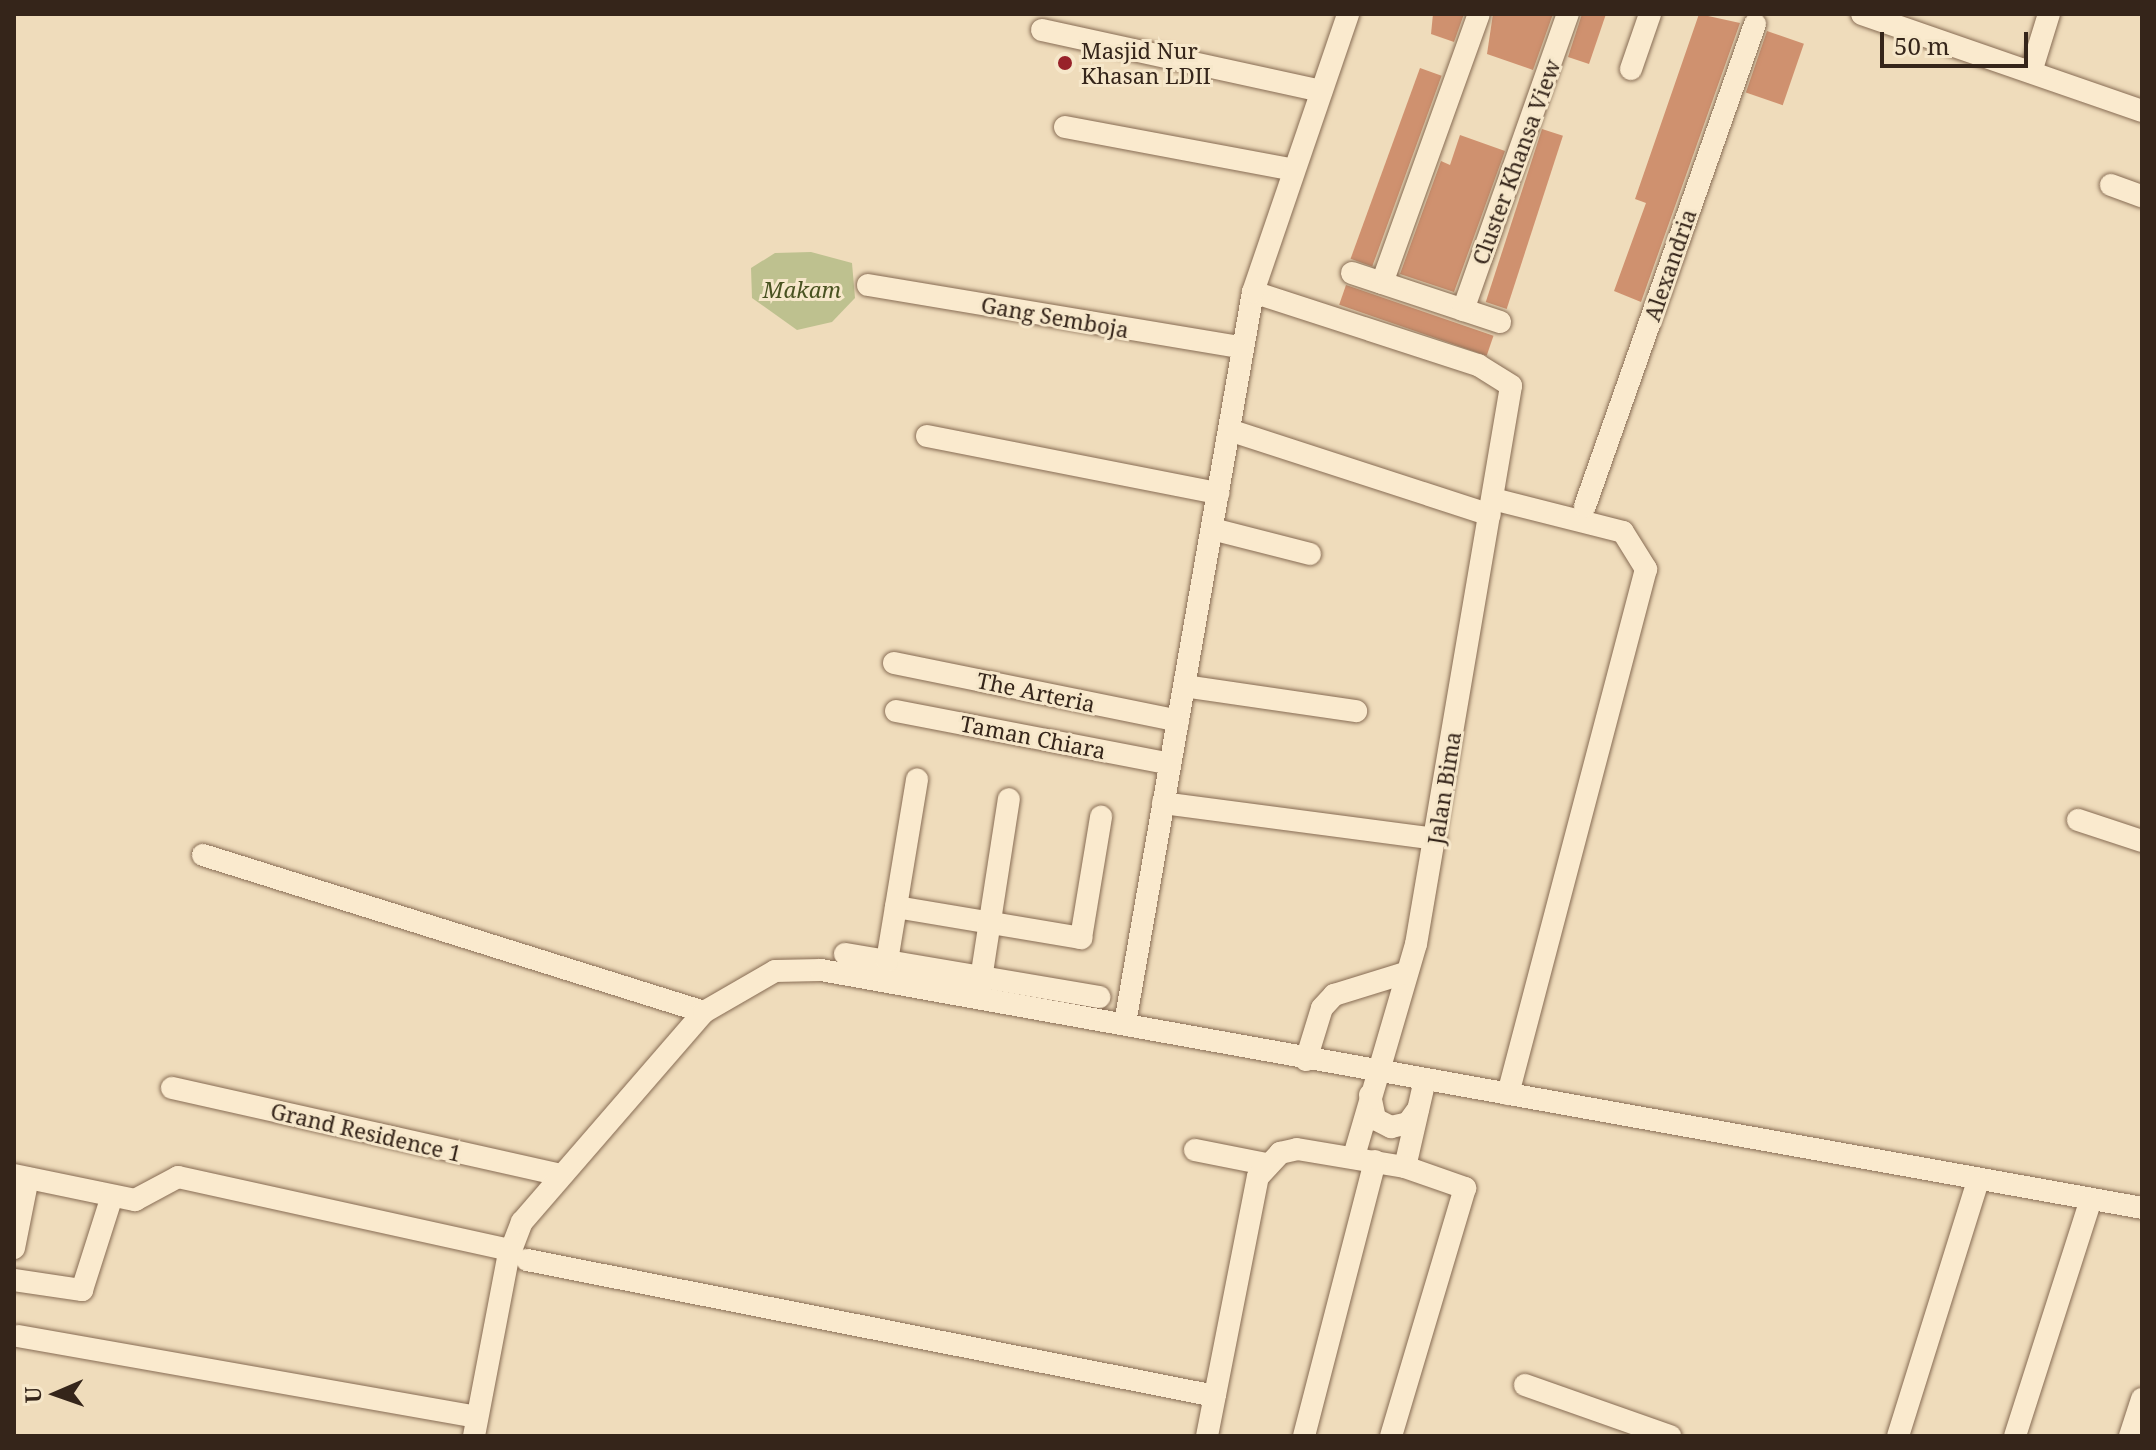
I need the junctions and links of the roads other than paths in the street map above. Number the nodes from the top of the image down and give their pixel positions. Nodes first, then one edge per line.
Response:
1 (1348, 14) edge
2 (1479, 14) edge
3 (1568, 14) edge
4 (1650, 14) edge
5 (1862, 14) edge
6 (2049, 14) edge
7 (1758, 17) edge
8 (1042, 30) dead end
9 (1631, 69) dead end
10 (2031, 72) junction
11 (1321, 91) junction
12 (2142, 111) edge
13 (1065, 127) dead end
14 (1294, 170) junction
15 (2111, 185) dead end
16 (2142, 196) edge
17 (1352, 273) dead end
18 (1382, 283) junction
19 (868, 285) dead end
20 (1253, 292) junction
21 (1463, 310) junction
22 (1500, 322) dead end
23 (1243, 348) junction
24 (1229, 430) junction
25 (927, 436) dead end
26 (1218, 493) junction
27 (1585, 506) dead end
28 (1492, 507) junction
29 (1212, 529) junction
30 (1310, 554) dead end
31 (894, 663) dead end
32 (1184, 686) junction
33 (896, 711) dead end
34 (1356, 711) dead end
35 (1178, 721) junction
36 (1170, 764) junction
37 (917, 779) dead end
38 (1009, 799) dead end
39 (1163, 803) junction
40 (1101, 817) dead end
41 (2078, 820) dead end
42 (1436, 839) junction
43 (2142, 841) edge
44 (203, 855) dead end
45 (896, 907) junction
46 (990, 923) junction
47 (845, 954) dead end
48 (887, 961) junction
49 (1402, 974) junction
50 (980, 988) junction
51 (1099, 997) dead end
52 (704, 1012) junction
53 (1125, 1023) junction
54 (1306, 1060) junction
55 (1376, 1071) junction
56 (1425, 1080) junction
57 (172, 1088) dead end
58 (1370, 1094) junction
59 (1508, 1094) junction
60 (1418, 1109) junction
61 (1195, 1150) dead end
62 (1365, 1158) junction
63 (1266, 1164) junction
64 (1405, 1167) junction
65 (561, 1175) junction
66 (21, 1176) edge
67 (1978, 1181) junction
68 (111, 1199) junction
69 (2090, 1203) junction
70 (2142, 1208) edge
71 (14, 1248) edge
72 (518, 1255) junction
73 (14, 1280) edge
74 (18, 1336) dead end
75 (1525, 1385) dead end
76 (1215, 1396) junction
77 (2142, 1399) edge
78 (476, 1426) edge
79 (1207, 1436) edge
80 (1304, 1436) edge
81 (1391, 1436) edge
82 (1670, 1436) edge
83 (1898, 1436) edge
84 (2015, 1436) edge
85 (2130, 1436) edge

1 - 11 street
2 - 18 street
3 - 21 street, Cluster Khansa View
4 - 9 street
5 - 10 street
6 - 10 street
7 - 27 street, Alexandria
8 - 11 street
10 - 12 street
11 - 14 street
13 - 14 street
14 - 20 street
15 - 16 street
17 - 18 street
18 - 21 street
19 - 23 street, Gang Semboja
20 - 23 street
20 - 28 street, Jalan Bima
21 - 22 street
23 - 24 street
24 - 26 street
24 - 28 street
25 - 26 street
26 - 29 street
28 - 42 street, Jalan Bima
28 - 59 street
29 - 30 street
29 - 32 street
31 - 35 street, The Arteria
32 - 34 street
32 - 35 street
33 - 36 street, Taman Chiara
35 - 36 street
36 - 39 street
37 - 45 street
38 - 46 street
39 - 42 street
39 - 53 street
40 - 46 street
41 - 43 street
42 - 49 street, Jalan Bima
44 - 52 street
45 - 46 street
45 - 48 street
46 - 50 street
47 - 48 street
48 - 50 street
49 - 54 street
49 - 55 street, Jalan Bima
50 - 51 street
50 - 52 street
50 - 53 street
52 - 65 street
53 - 54 street
54 - 55 street
55 - 56 street
55 - 58 street, Jalan Bima
56 - 59 street
56 - 60 street
57 - 65 street, Grand Residence 1
58 - 60 street
58 - 62 street, Jalan Bima
59 - 67 street
60 - 64 street
61 - 63 street
62 - 63 street
62 - 64 street
62 - 80 street, Jalan Bima
63 - 76 street
64 - 81 street
65 - 72 street
66 - 68 street
66 - 71 street
67 - 69 street
67 - 83 street
68 - 72 street
68 - 73 street
69 - 70 street
69 - 84 street
72 - 76 street
72 - 78 street
74 - 78 street
75 - 82 street
76 - 79 street
77 - 85 street

